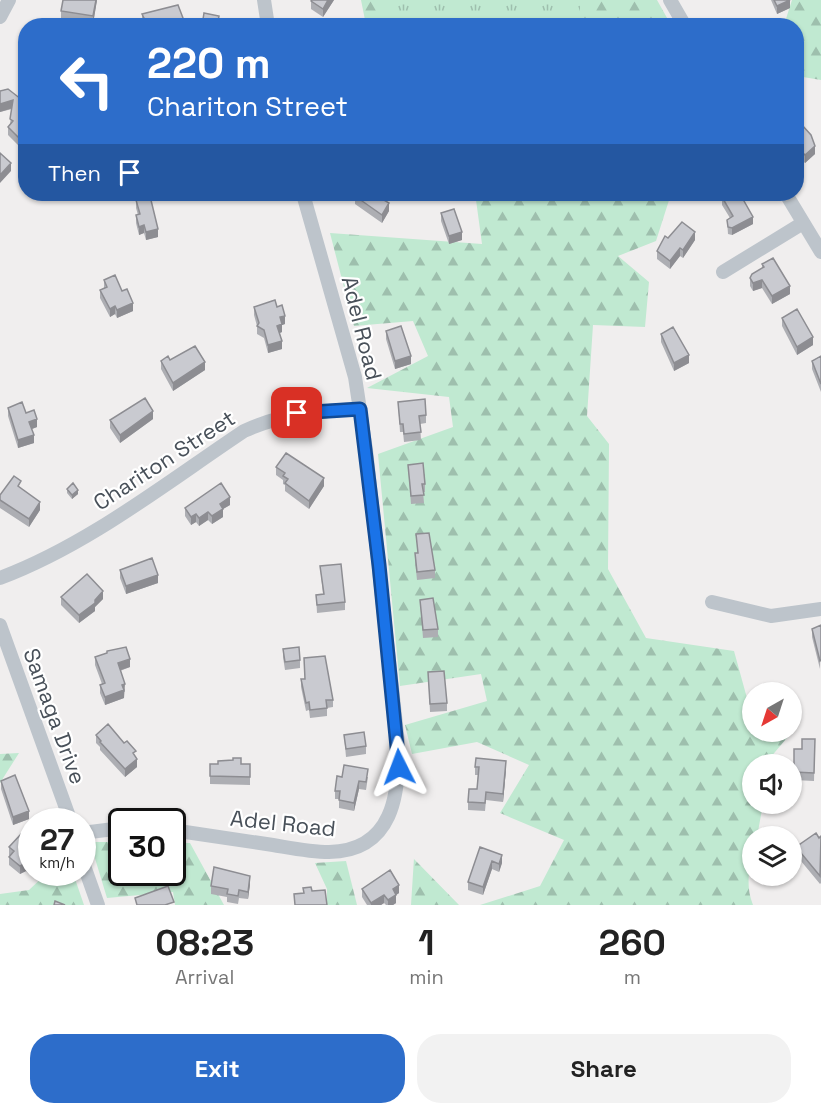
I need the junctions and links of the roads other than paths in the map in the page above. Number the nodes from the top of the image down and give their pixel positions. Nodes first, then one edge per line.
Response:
1 (9, 0) edge
2 (264, 0) edge
3 (670, 0) edge
4 (0, 17) edge
5 (267, 18) edge
6 (680, 18) edge
7 (305, 201) edge
8 (790, 201) edge
9 (803, 223) junction
10 (821, 252) edge
11 (723, 272) dead end
12 (360, 409) junction
13 (0, 578) edge
14 (712, 602) dead end
15 (821, 609) edge
16 (0, 625) edge
17 (66, 808) edge
18 (186, 832) edge
19 (91, 886) edge
20 (98, 905) edge

1 - 4 street
2 - 5 street
3 - 6 street
7 - 12 street, Adel Road
8 - 9 street
9 - 10 street
9 - 11 street
12 - 13 street, Chariton Street
12 - 18 street, Adel Road
14 - 15 street
16 - 17 street, Samaga Drive
19 - 20 street

